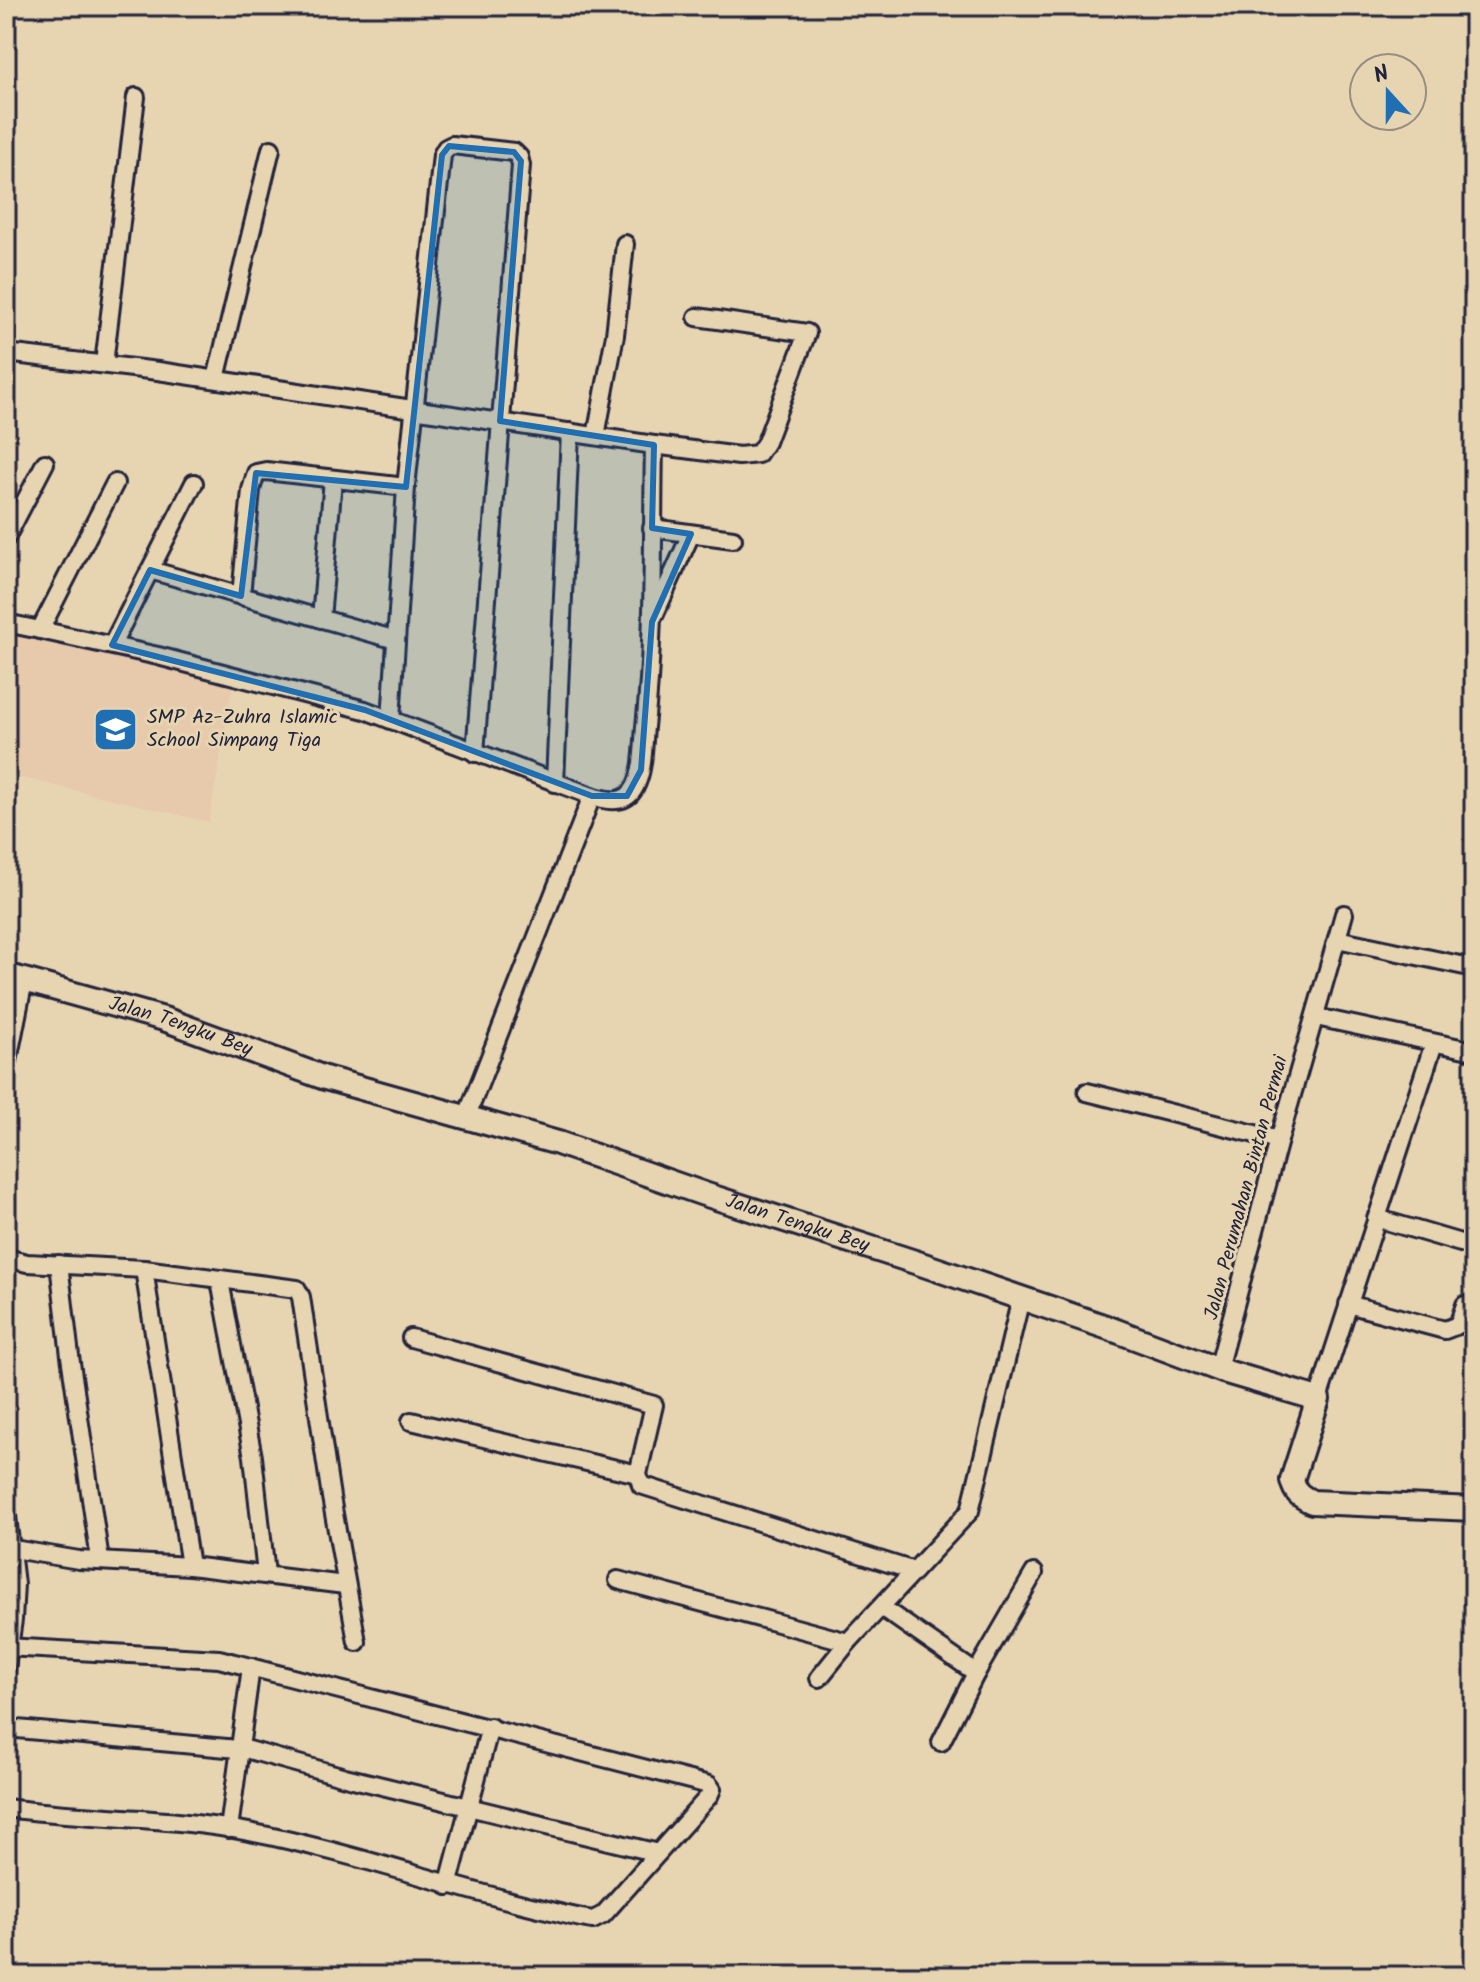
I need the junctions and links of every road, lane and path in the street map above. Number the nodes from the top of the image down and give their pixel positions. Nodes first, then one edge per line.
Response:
1 (136, 97) dead end
2 (271, 149) dead end
3 (625, 244) dead end
4 (697, 317) dead end
5 (6, 353) edge
6 (104, 364) junction
7 (216, 379) junction
8 (416, 409) junction
9 (500, 421) junction
10 (570, 432) junction
11 (596, 436) junction
12 (654, 445) junction
13 (45, 463) dead end
14 (333, 479) junction
15 (115, 483) dead end
16 (194, 483) dead end
17 (406, 487) junction
18 (652, 528) junction
19 (691, 534) junction
20 (6, 538) edge
21 (733, 539) dead end
22 (150, 570) junction
23 (241, 596) junction
24 (321, 619) junction
25 (652, 622) junction
26 (6, 623) edge
27 (40, 630) junction
28 (396, 640) junction
29 (112, 645) junction
30 (391, 720) junction
31 (475, 753) junction
32 (555, 783) junction
33 (592, 796) junction
34 (1344, 914) dead end
35 (1337, 939) junction
36 (1474, 968) edge
37 (15, 977) edge
38 (1316, 1017) junction
39 (1434, 1043) junction
40 (1474, 1051) edge
41 (6, 1071) edge
42 (1087, 1092) dead end
43 (466, 1118) junction
44 (1279, 1140) junction
45 (1376, 1218) junction
46 (1474, 1247) edge
47 (6, 1258) edge
48 (59, 1264) junction
49 (144, 1269) junction
50 (220, 1281) junction
51 (1021, 1298) junction
52 (1348, 1304) junction
53 (1465, 1305) dead end
54 (411, 1338) dead end
55 (1218, 1369) junction
56 (1318, 1399) junction
57 (411, 1421) dead end
58 (638, 1474) junction
59 (6, 1509) edge
60 (1474, 1509) edge
61 (13, 1549) junction
62 (100, 1560) junction
63 (190, 1566) junction
64 (914, 1571) junction
65 (1034, 1573) dead end
66 (266, 1574) junction
67 (618, 1580) dead end
68 (345, 1585) junction
69 (881, 1607) junction
70 (357, 1642) dead end
71 (848, 1642) junction
72 (7, 1648) edge
73 (251, 1667) junction
74 (6, 1668) edge
75 (976, 1673) junction
76 (819, 1678) dead end
77 (490, 1727) junction
78 (6, 1728) edge
79 (941, 1742) dead end
80 (238, 1749) junction
81 (469, 1806) junction
82 (6, 1808) edge
83 (229, 1829) junction
84 (658, 1853) junction
85 (448, 1886) junction

1 - 6 street
2 - 7 street
3 - 11 street
4 - 12 street
5 - 6 street
6 - 7 street
7 - 8 street
8 - 9 street
8 - 9 street
8 - 17 street
9 - 10 street
9 - 31 street
10 - 11 street
10 - 32 street
11 - 12 street
12 - 18 street
13 - 20 street
14 - 17 street
14 - 23 street
14 - 24 street
15 - 27 street
16 - 22 street
17 - 28 street
18 - 19 street
18 - 25 street
19 - 21 street
19 - 25 street
22 - 23 street
22 - 29 street
23 - 24 street
24 - 28 street
25 - 33 street
26 - 27 street
27 - 29 street
28 - 30 street
29 - 30 street
30 - 31 street
31 - 32 street
32 - 33 street
33 - 43 street
34 - 35 street, Jalan Perumahan Bintan Permai
35 - 36 street
35 - 38 street, Jalan Perumahan Bintan Permai
37 - 41 street
37 - 43 main road, Jalan Tengku Bey
38 - 39 street
38 - 44 street, Jalan Perumahan Bintan Permai
39 - 40 street
39 - 45 street
42 - 44 street
43 - 51 main road, Jalan Tengku Bey
44 - 55 street, Jalan Perumahan Bintan Permai
45 - 46 street
45 - 52 street
47 - 48 street
48 - 49 street
48 - 62 street
49 - 50 street
49 - 63 street
50 - 66 street
50 - 68 street
51 - 55 main road, Jalan Tengku Bey
51 - 64 street
52 - 53 street
52 - 56 street
54 - 58 street
55 - 56 main road, Jalan Tengku Bey
56 - 60 main road
57 - 58 street
58 - 64 street
59 - 61 street
61 - 62 street
61 - 72 street
62 - 63 street
63 - 66 street
64 - 69 street
65 - 75 street
66 - 68 street
67 - 71 street
68 - 70 street
69 - 71 street
69 - 75 street
71 - 76 street
72 - 73 street
72 - 74 street
73 - 77 street
73 - 80 street
75 - 79 street
77 - 81 street
77 - 84 street
78 - 80 street
80 - 81 street
80 - 83 street
81 - 84 street
81 - 85 street
82 - 83 street
83 - 85 street
84 - 85 street

